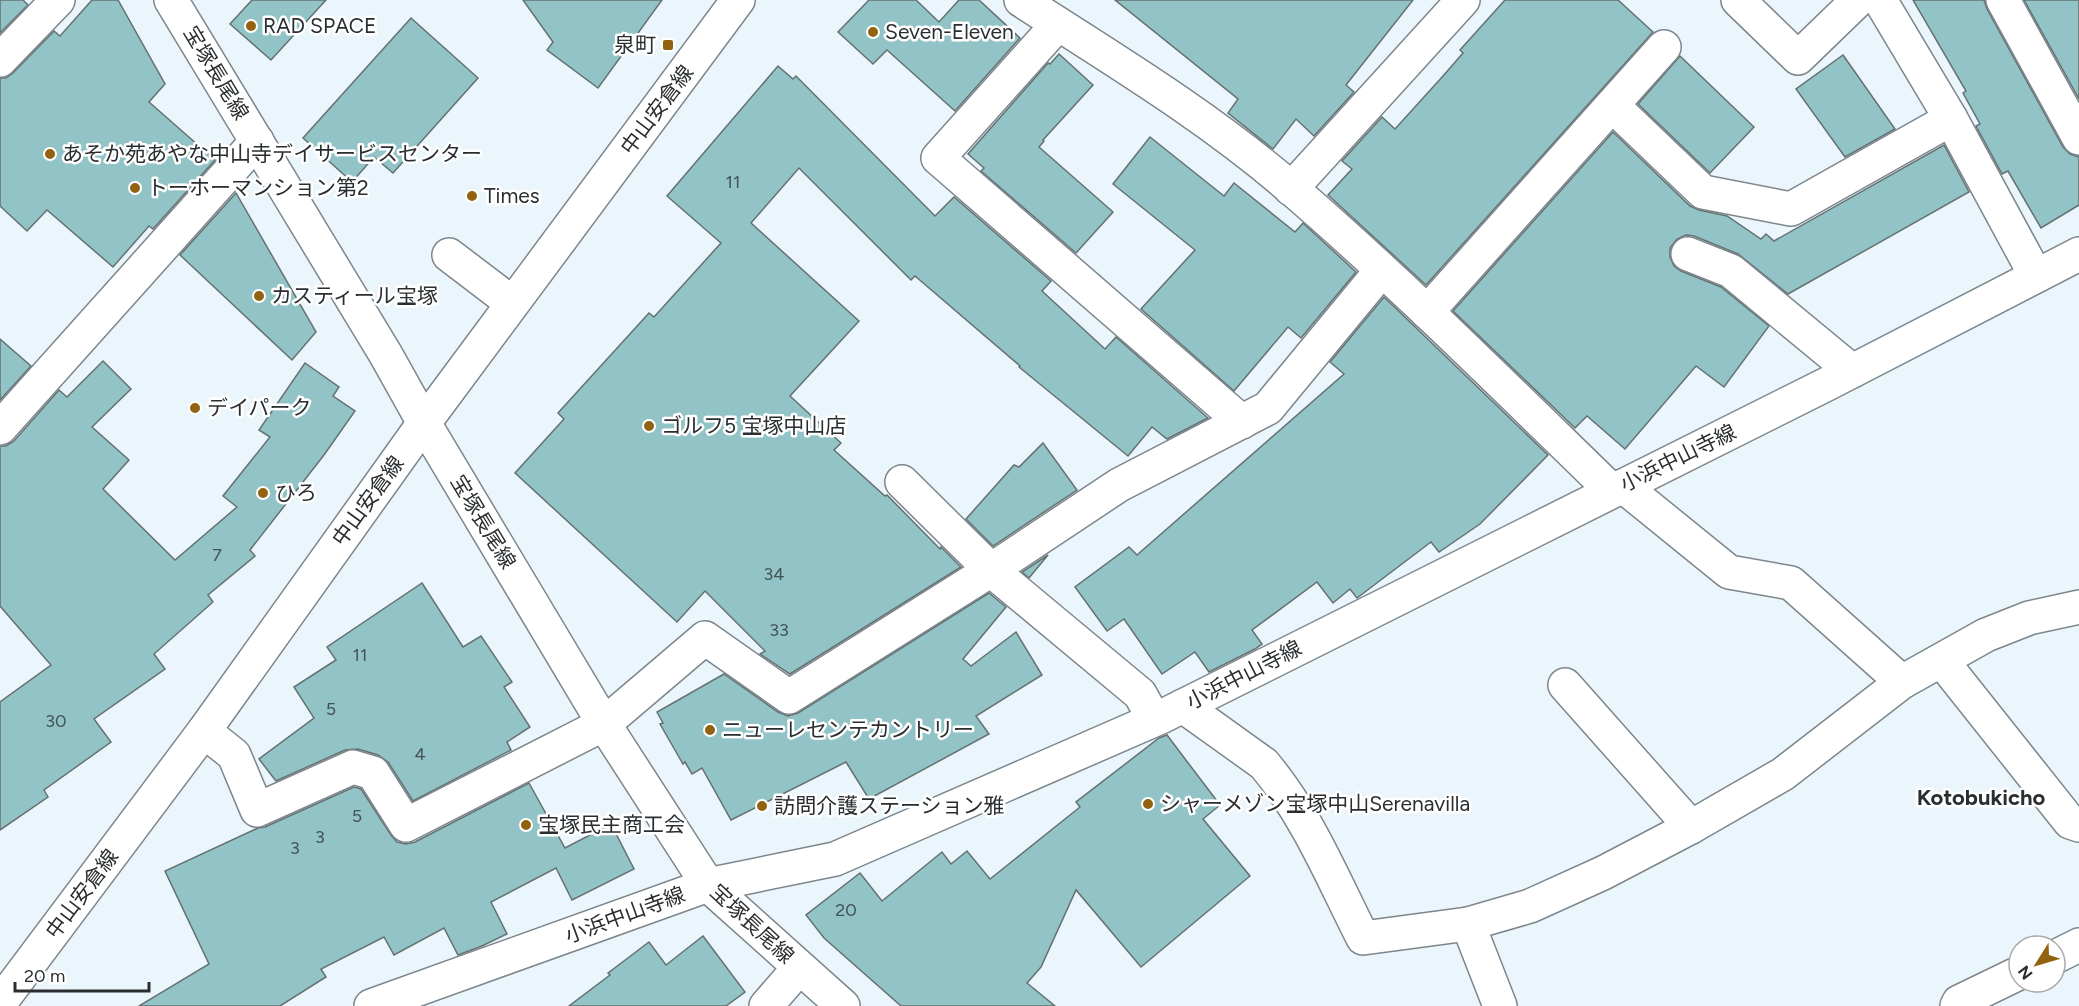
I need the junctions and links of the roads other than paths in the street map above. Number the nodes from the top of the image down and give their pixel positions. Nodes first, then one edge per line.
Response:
1 (58, 0) edge
2 (171, 0) edge
3 (738, 0) edge
4 (1021, 0) edge
5 (1463, 0) edge
6 (1738, 0) edge
7 (1858, 0) edge
8 (1880, 0) edge
9 (2002, 0) edge
10 (1058, 24) junction
11 (1664, 47) dead end
12 (0, 60) edge
13 (1613, 106) junction
14 (1951, 119) junction
15 (2079, 138) edge
16 (257, 141) junction
17 (1291, 189) junction
18 (1688, 254) dead end
19 (2079, 254) edge
20 (449, 255) dead end
21 (1381, 271) junction
22 (2036, 276) junction
23 (512, 303) junction
24 (1427, 312) junction
25 (1852, 371) junction
26 (1242, 422) junction
27 (424, 423) junction
28 (0, 428) edge
29 (902, 482) dead end
30 (1617, 488) junction
31 (991, 570) junction
32 (2079, 607) edge
33 (1942, 661) junction
34 (1902, 682) junction
35 (1565, 685) dead end
36 (1168, 713) junction
37 (604, 724) junction
38 (204, 731) junction
39 (2079, 825) edge
40 (1692, 827) junction
41 (708, 885) junction
42 (1468, 924) junction
43 (799, 968) junction
44 (2007, 980) edge
45 (0, 1004) edge
46 (371, 1006) edge
47 (766, 1006) edge
48 (843, 1006) edge
49 (1500, 1006) edge
50 (1957, 1006) edge

1 - 12 street
2 - 16 street, 宝塚長尾線
3 - 23 street, 中山安倉線
4 - 10 street
5 - 17 street
6 - 7 street
8 - 14 street
9 - 15 street
10 - 17 street
10 - 26 street
11 - 13 street
13 - 14 street
13 - 24 street
14 - 22 street
16 - 27 street, 宝塚長尾線
16 - 28 street
17 - 21 street
18 - 25 street
19 - 22 street, 小浜中山寺線
20 - 23 street
21 - 24 street
21 - 26 street
22 - 25 street, 小浜中山寺線
23 - 27 street, 中山安倉線
24 - 30 street
25 - 30 street, 小浜中山寺線
26 - 31 street
27 - 37 street, 宝塚長尾線
27 - 38 street, 中山安倉線
29 - 31 street
30 - 34 street
30 - 36 street, 小浜中山寺線
31 - 36 street
31 - 37 street
32 - 33 street
33 - 34 street
33 - 39 street
34 - 40 street
35 - 40 street
36 - 41 street, 小浜中山寺線
36 - 42 street
37 - 38 street
37 - 41 street, 宝塚長尾線
38 - 45 street, 中山安倉線
40 - 42 street
41 - 43 street, 宝塚長尾線
41 - 46 street, 小浜中山寺線
42 - 49 street
43 - 47 street
43 - 48 street, 宝塚長尾線
44 - 50 street

